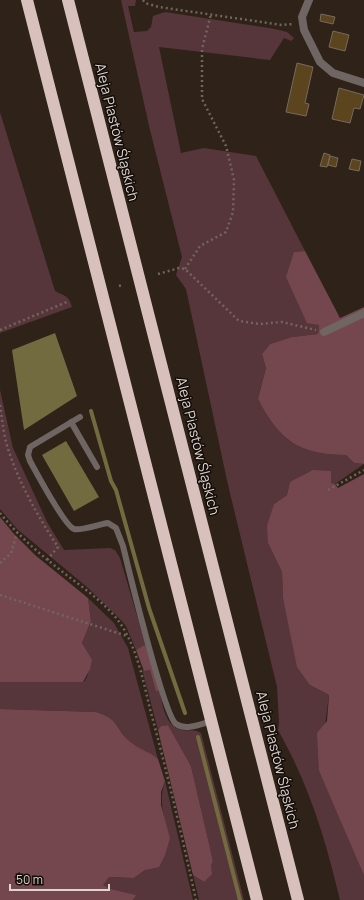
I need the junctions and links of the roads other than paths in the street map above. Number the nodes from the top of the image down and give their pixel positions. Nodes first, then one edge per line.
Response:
1 (27, 0) edge
2 (68, 0) edge
3 (309, 0) edge
4 (364, 82) edge
5 (364, 313) edge
6 (324, 332) road end
7 (80, 416) dead end
8 (71, 422) junction
9 (97, 467) dead end
10 (212, 721) junction
11 (257, 900) edge
12 (298, 900) edge

1 - 10 highway
2 - 12 highway, Aleja Piastów Śląskich
3 - 4 street
5 - 6 street
7 - 8 lane
8 - 9 lane
8 - 10 lane
10 - 11 highway

